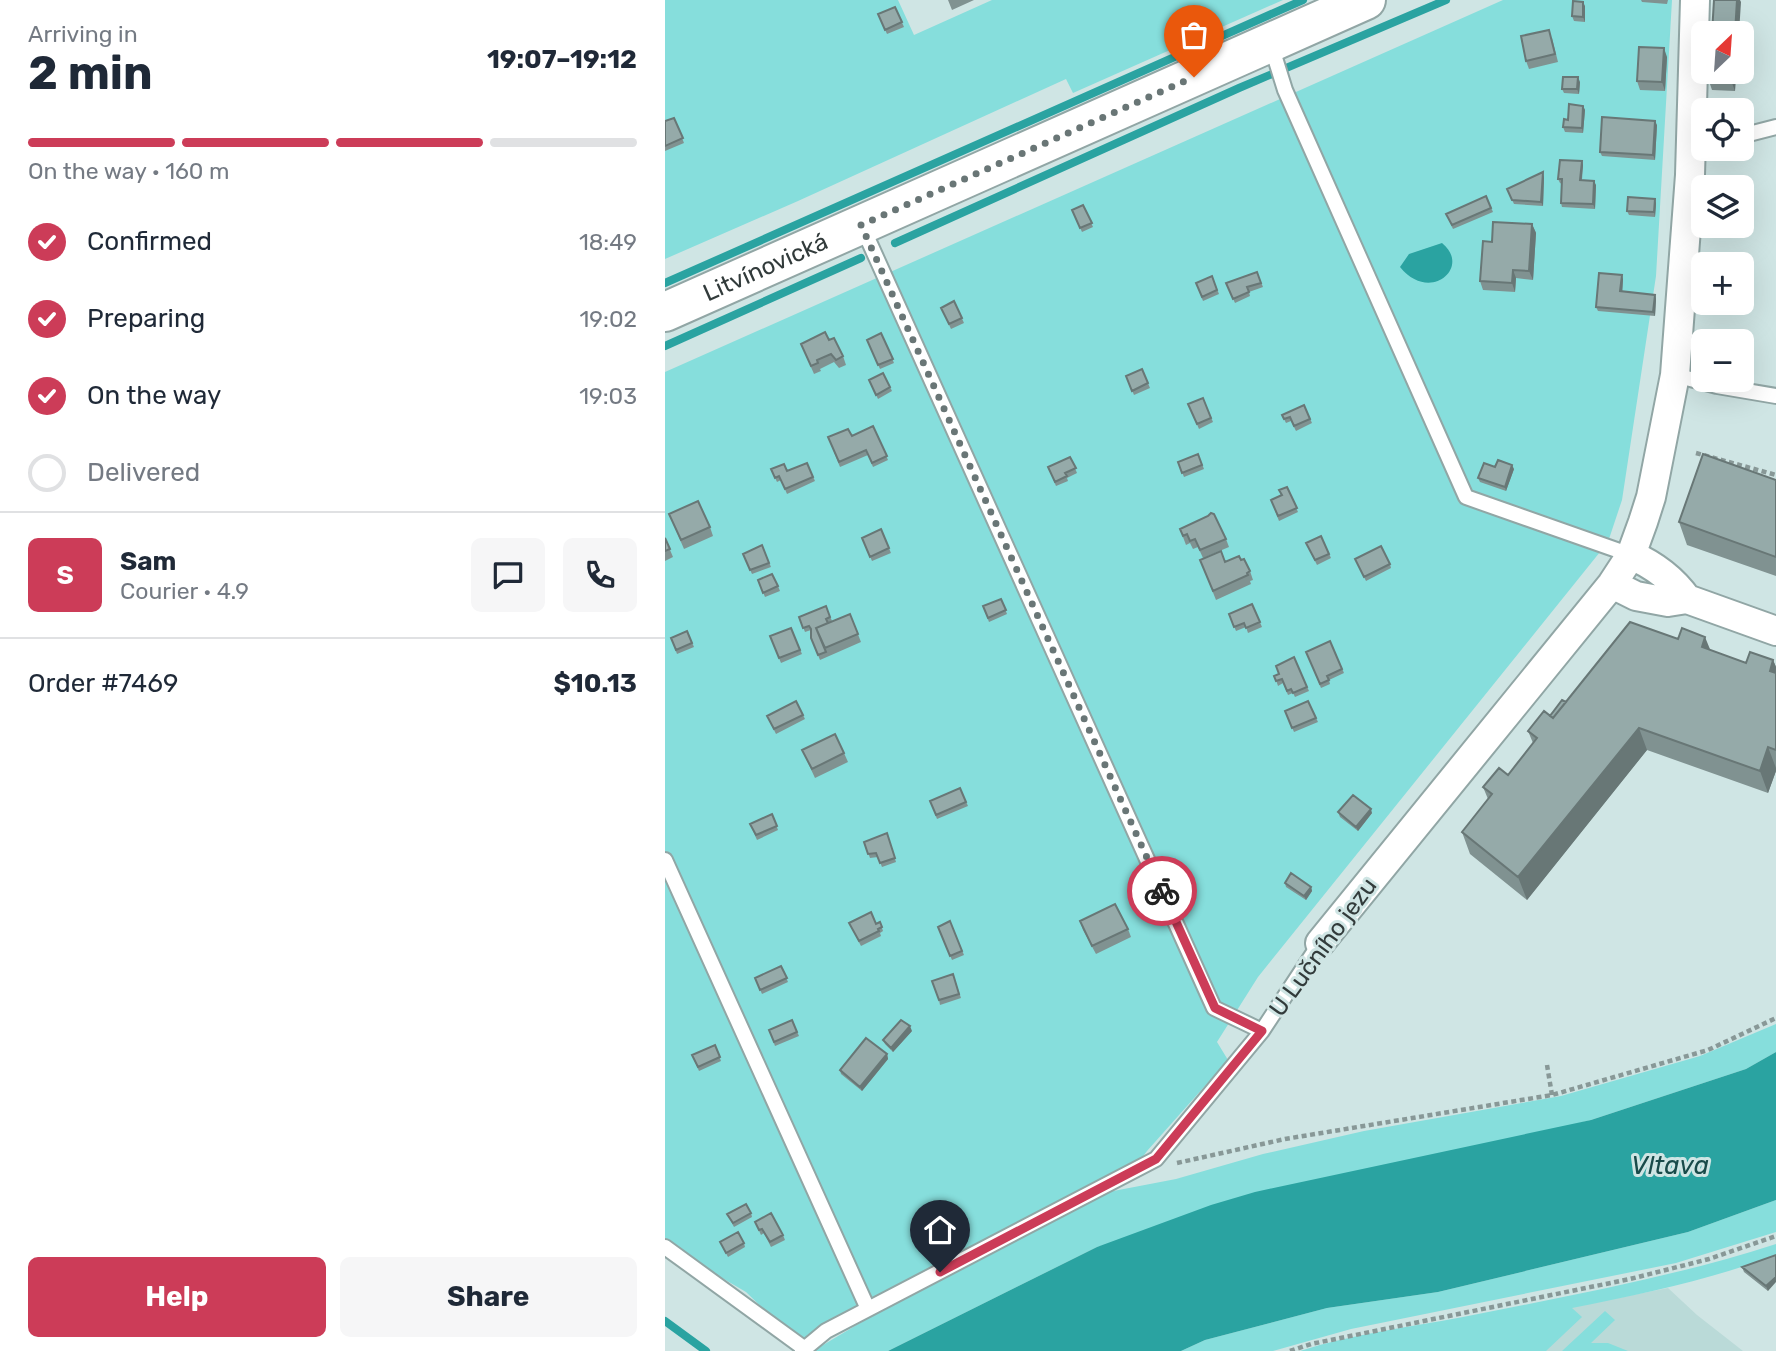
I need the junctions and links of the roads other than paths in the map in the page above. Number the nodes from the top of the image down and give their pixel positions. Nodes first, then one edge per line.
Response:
1 (1366, 0) edge
2 (1695, 0) edge
3 (1270, 43) junction
4 (1696, 98) edge
5 (1776, 127) edge
6 (1754, 133) edge
7 (1695, 161) edge
8 (861, 225) junction
9 (665, 312) edge
10 (1675, 375) junction
11 (1776, 396) edge
12 (1631, 555) junction
13 (1612, 584) junction
14 (1687, 599) junction
15 (1776, 631) edge
16 (665, 860) edge
17 (1320, 943) joint
18 (1262, 1031) junction
19 (665, 1247) edge
20 (868, 1309) junction
21 (804, 1350) edge

1 - 3 main road, Litvínovická
2 - 4 street, U Lučního jezu
3 - 8 main road, Litvínovická
3 - 12 lane
5 - 6 lane
7 - 10 street, U Lučního jezu
8 - 9 main road, Litvínovická
8 - 18 lane
10 - 11 lane
10 - 12 street, U Lučního jezu
12 - 13 street, U Lučního jezu
12 - 14 street
13 - 14 street
13 - 17 street, U Lučního jezu
14 - 15 street
16 - 20 lane
17 - 18 lane, U Lučního jezu
18 - 20 lane, U Lučního jezu
19 - 21 lane
20 - 21 lane, U Lučního jezu

